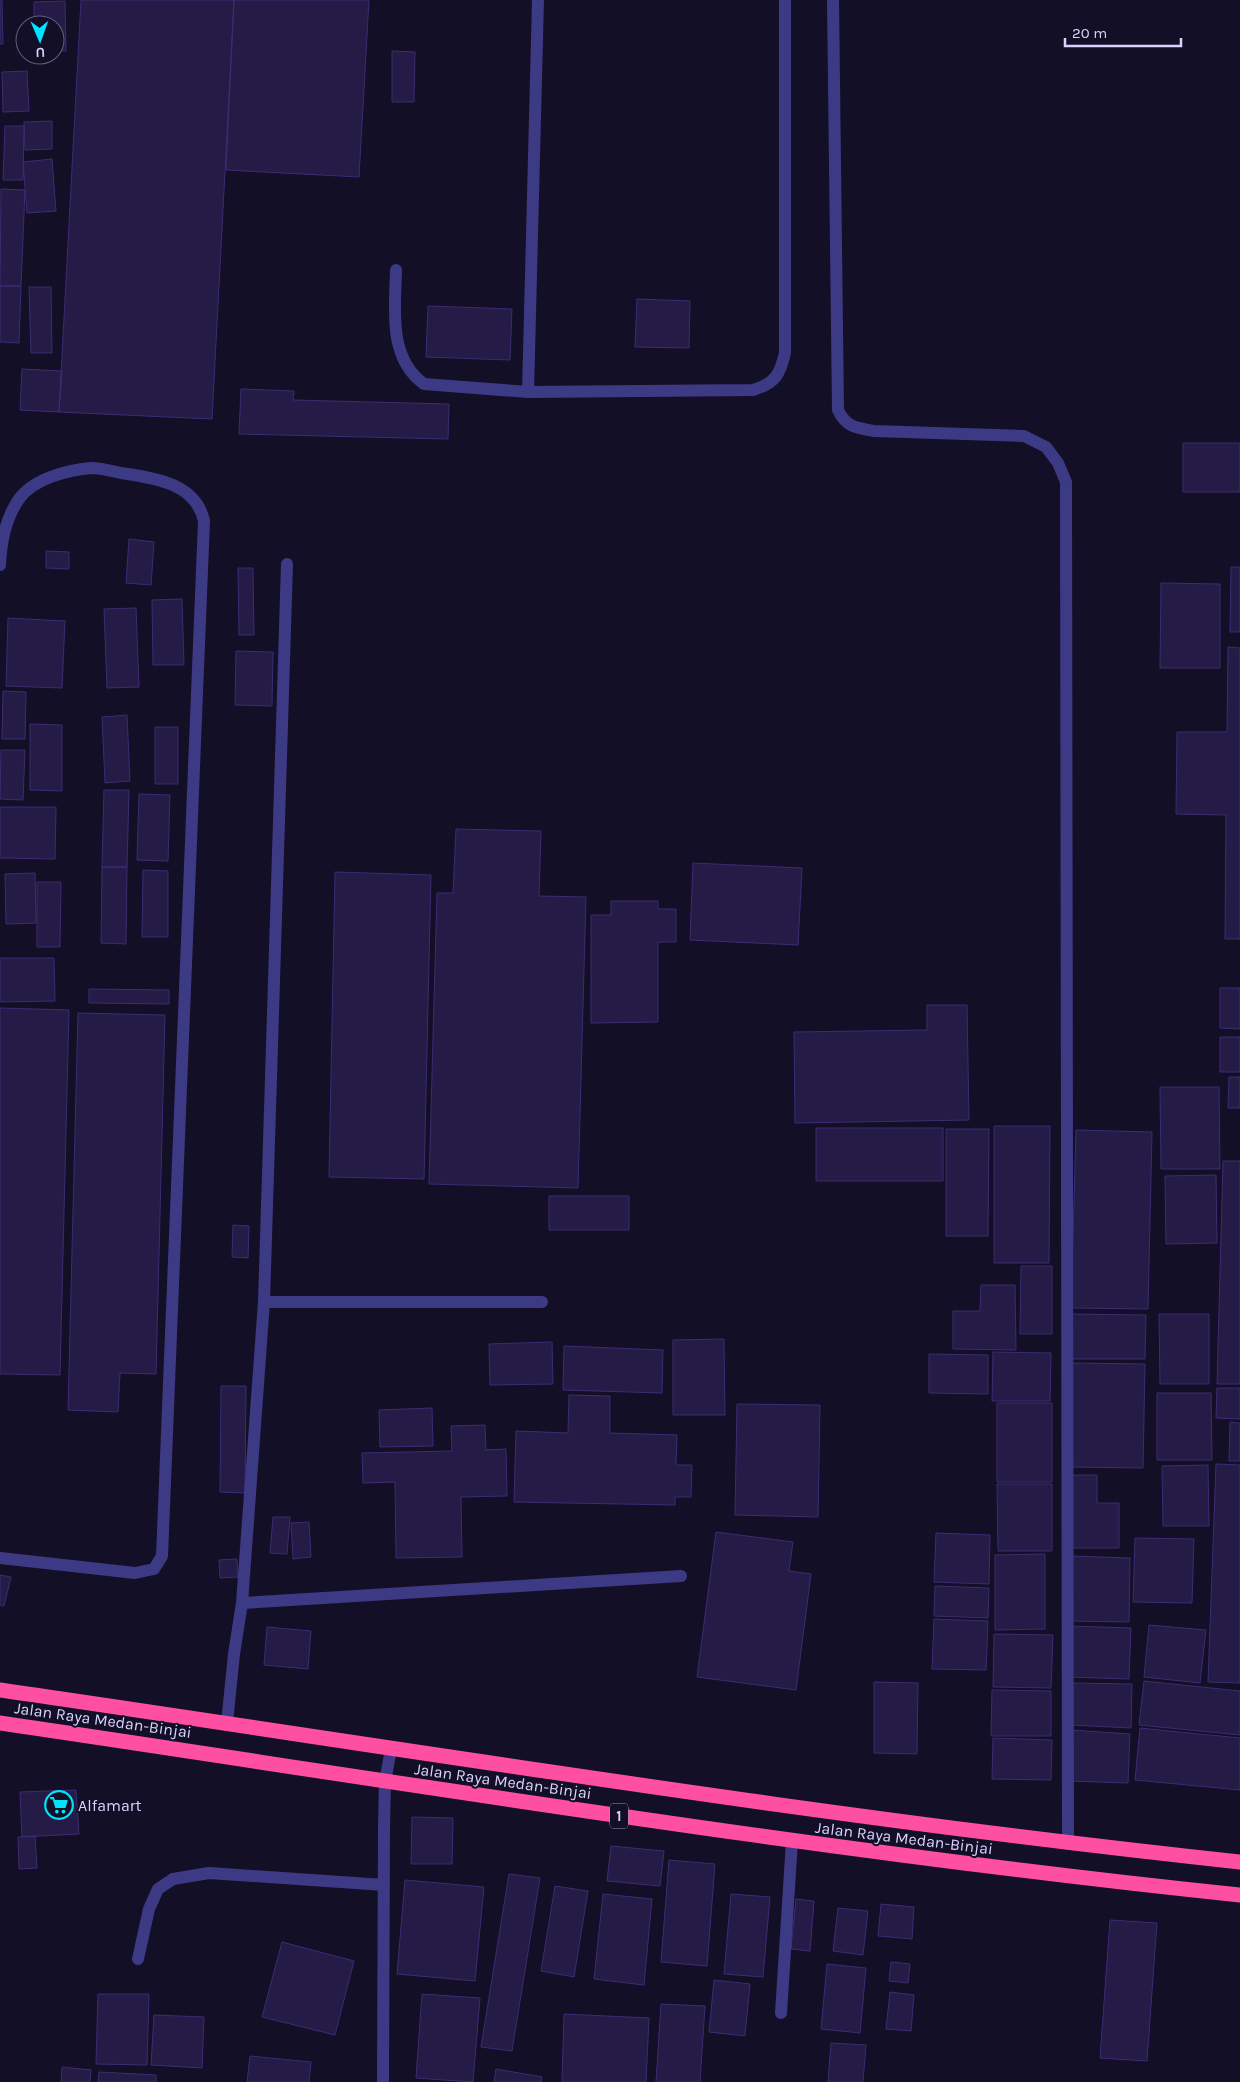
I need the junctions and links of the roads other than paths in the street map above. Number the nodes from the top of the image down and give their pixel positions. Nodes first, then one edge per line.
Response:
1 (538, 0) edge
2 (785, 0) edge
3 (833, 0) edge
4 (396, 270) dead end
5 (528, 392) junction
6 (287, 564) dead end
7 (0, 565) edge
8 (264, 1302) junction
9 (542, 1302) dead end
10 (0, 1558) edge
11 (681, 1576) dead end
12 (242, 1603) junction
13 (0, 1690) edge
14 (0, 1722) edge
15 (227, 1723) junction
16 (391, 1749) junction
17 (385, 1782) junction
18 (792, 1841) junction
19 (1068, 1844) junction
20 (1240, 1862) edge
21 (384, 1885) junction
22 (1240, 1895) edge
23 (138, 1959) dead end
24 (781, 2013) dead end
25 (384, 2082) edge

1 - 5 street
2 - 5 street
3 - 19 street
4 - 5 street
6 - 8 street
7 - 10 street
8 - 9 street
8 - 12 street
11 - 12 street
12 - 15 street
13 - 15 highway, Jalan Raya Medan-Binjai / 1
14 - 17 highway, Jalan Raya Medan-Binjai / 1
15 - 16 highway, Jalan Raya Medan-Binjai / 1
16 - 17 street
16 - 19 highway, Jalan Raya Medan-Binjai / 1
17 - 18 highway, Jalan Raya Medan-Binjai / 1
17 - 21 street
18 - 22 highway, Jalan Raya Medan-Binjai / 1
18 - 24 street
19 - 20 highway, Jalan Raya Medan-Binjai / 1
21 - 23 street
21 - 25 street

